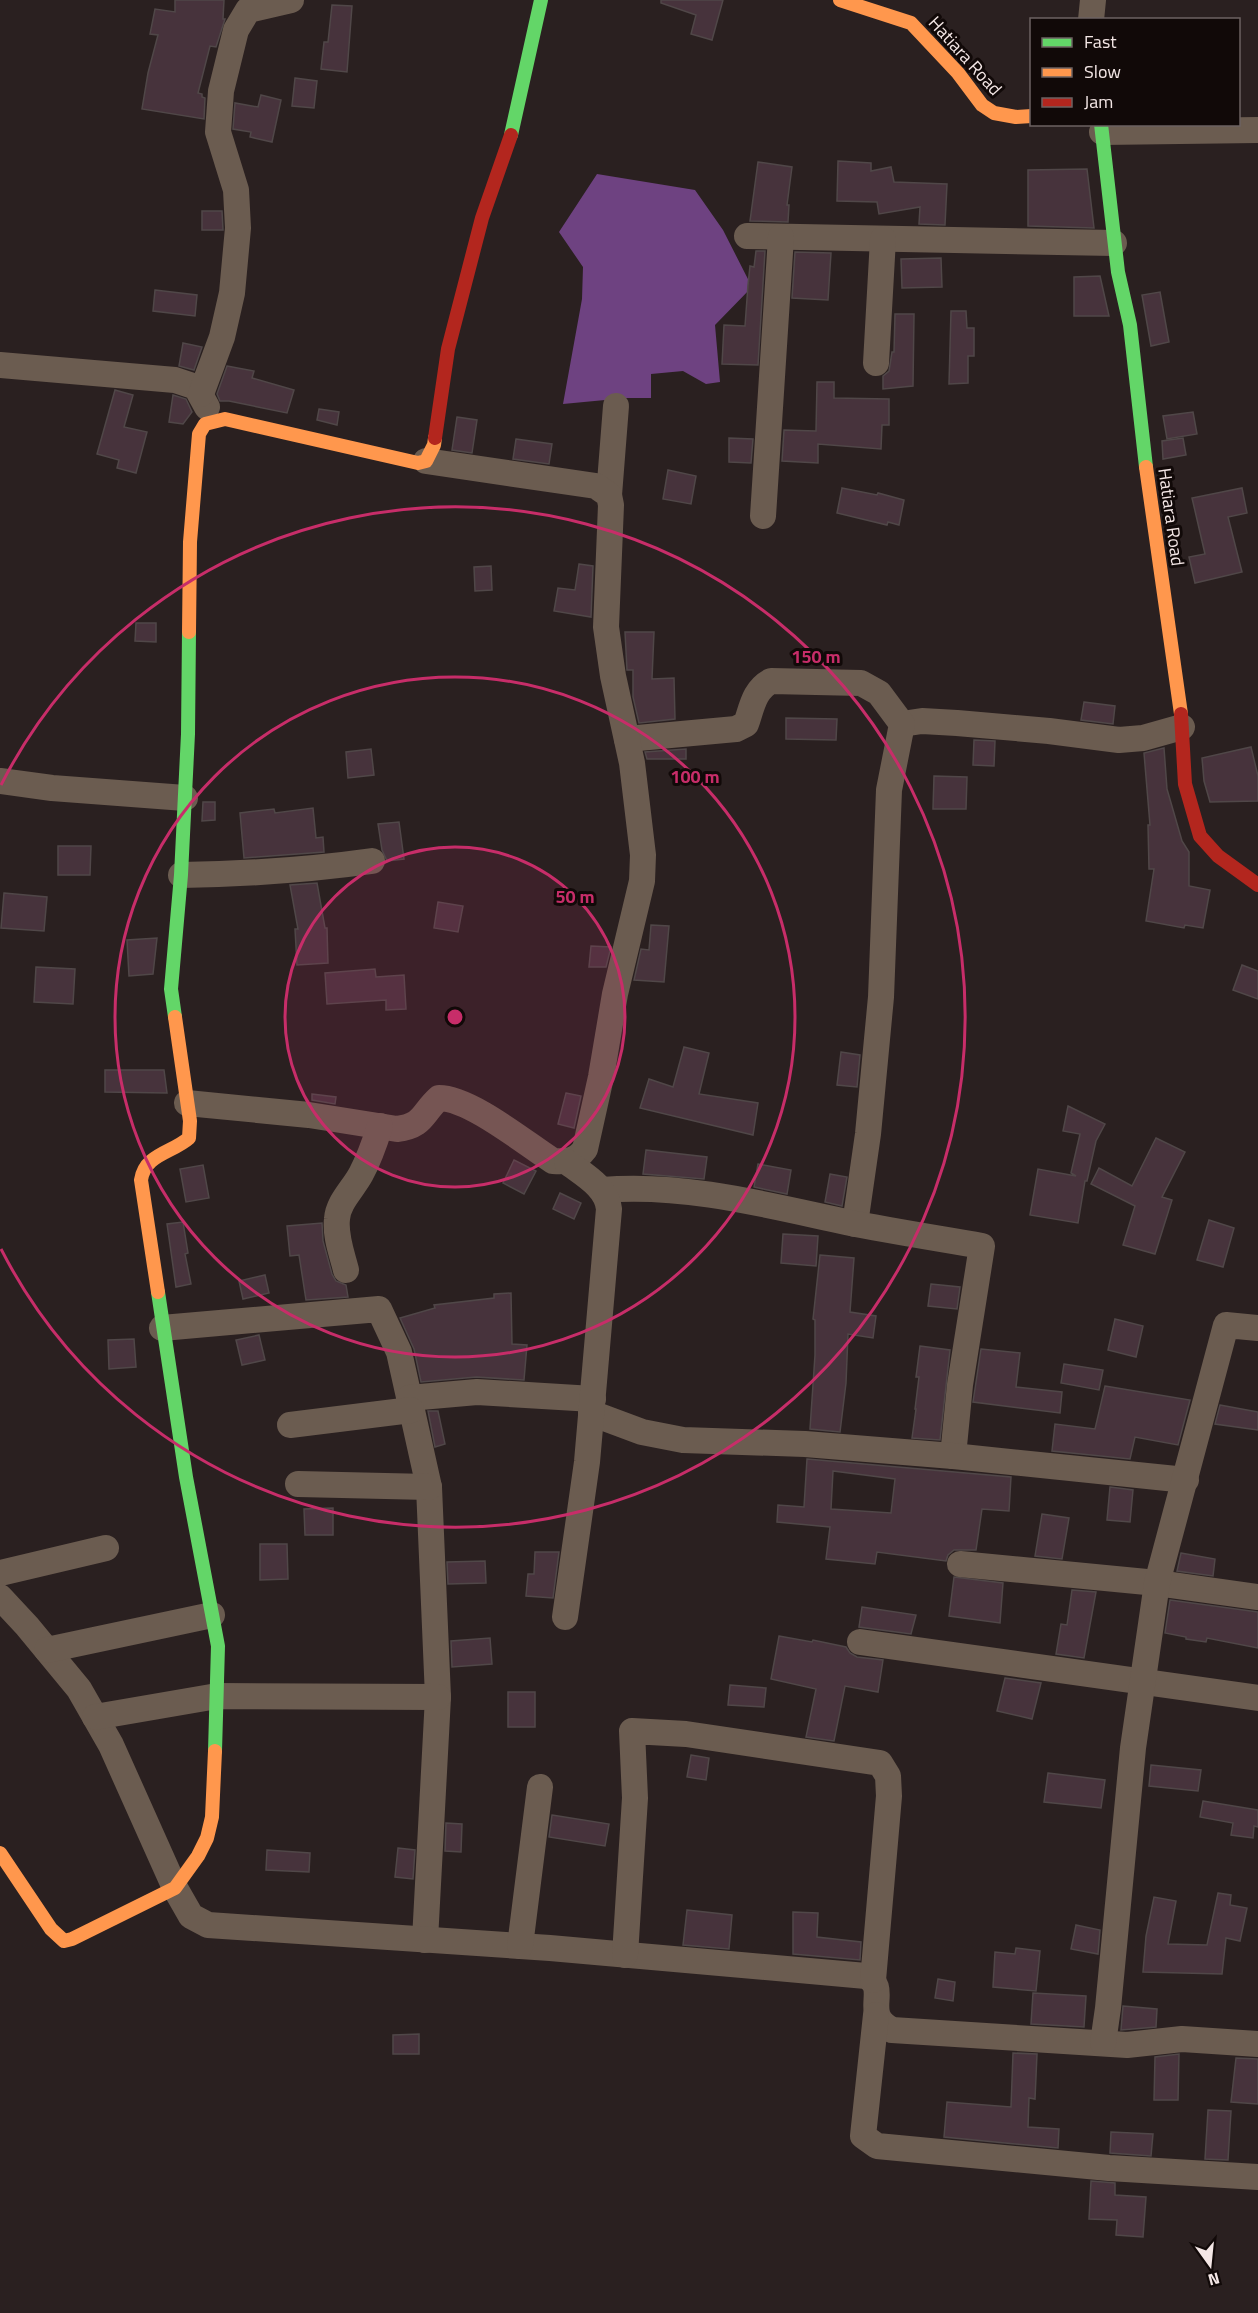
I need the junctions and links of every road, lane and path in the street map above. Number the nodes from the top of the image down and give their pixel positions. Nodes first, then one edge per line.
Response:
1 (291, 0) edge
2 (541, 0) edge
3 (840, 0) edge
4 (1093, 0) edge
5 (1091, 18) edge
6 (1030, 116) edge
7 (1101, 128) edge
8 (1258, 130) edge
9 (747, 236) dead end
10 (781, 237) junction
11 (883, 239) junction
12 (1114, 243) junction
13 (876, 363) dead end
14 (0, 365) edge
15 (201, 394) junction
16 (616, 406) dead end
17 (214, 421) junction
18 (426, 461) junction
19 (609, 495) junction
20 (763, 516) dead end
21 (902, 724) junction
22 (1182, 727) junction
23 (627, 739) junction
24 (0, 781) edge
25 (185, 798) junction
26 (372, 861) dead end
27 (180, 875) junction
28 (1258, 885) edge
29 (187, 1103) junction
30 (380, 1126) junction
31 (567, 1162) junction
32 (602, 1190) junction
33 (855, 1224) junction
34 (346, 1270) dead end
35 (162, 1328) junction
36 (1258, 1328) edge
37 (410, 1404) junction
38 (592, 1406) junction
39 (290, 1425) dead end
40 (953, 1456) junction
41 (1186, 1480) junction
42 (298, 1484) dead end
43 (429, 1487) junction
44 (106, 1548) dead end
45 (960, 1564) dead end
46 (0, 1573) edge
47 (1157, 1583) junction
48 (0, 1597) edge
49 (1258, 1597) edge
50 (212, 1615) junction
51 (565, 1617) dead end
52 (860, 1642) dead end
53 (47, 1650) junction
54 (1143, 1683) junction
55 (218, 1696) junction
56 (438, 1697) junction
57 (1258, 1698) edge
58 (95, 1717) junction
59 (540, 1787) dead end
60 (0, 1853) edge
61 (170, 1890) junction
62 (425, 1940) junction
63 (520, 1946) junction
64 (625, 1955) junction
65 (873, 1980) junction
66 (876, 2014) junction
67 (1103, 2043) junction
68 (1258, 2044) edge
69 (1258, 2176) edge

1 - 15 street
2 - 18 street
3 - 6 street, Hatiara Road
4 - 5 street
7 - 8 street
7 - 12 street, Hatiara Road
9 - 10 street
10 - 11 street
10 - 20 street
11 - 12 street
11 - 13 street
12 - 22 street, Hatiara Road
14 - 15 street
15 - 17 street
16 - 19 street
17 - 18 street
17 - 25 street
18 - 19 street
19 - 23 street
21 - 22 street
21 - 23 street
21 - 33 street
22 - 28 street, Hatiara Road
23 - 31 street
24 - 25 street
25 - 27 street
26 - 27 street
27 - 29 street
29 - 30 street
29 - 35 street
30 - 31 street
30 - 34 street
31 - 32 street
32 - 33 street
32 - 38 street
33 - 40 street
35 - 37 street
35 - 50 street
36 - 41 street
37 - 38 street
37 - 39 street
37 - 43 street
38 - 40 street
38 - 51 street
40 - 41 street
41 - 47 street
42 - 43 street
43 - 56 street
44 - 46 street
45 - 47 street
47 - 49 street
47 - 54 street
48 - 53 street
50 - 53 street
50 - 55 street
52 - 54 street
53 - 58 street
54 - 57 street
54 - 67 street
55 - 56 street
55 - 58 street
55 - 61 street
56 - 62 street
58 - 61 street
59 - 63 street
60 - 61 street
61 - 62 street
62 - 63 street
63 - 64 street
64 - 65 street
64 - 65 street
65 - 66 street
66 - 67 street
66 - 69 street
67 - 68 street

